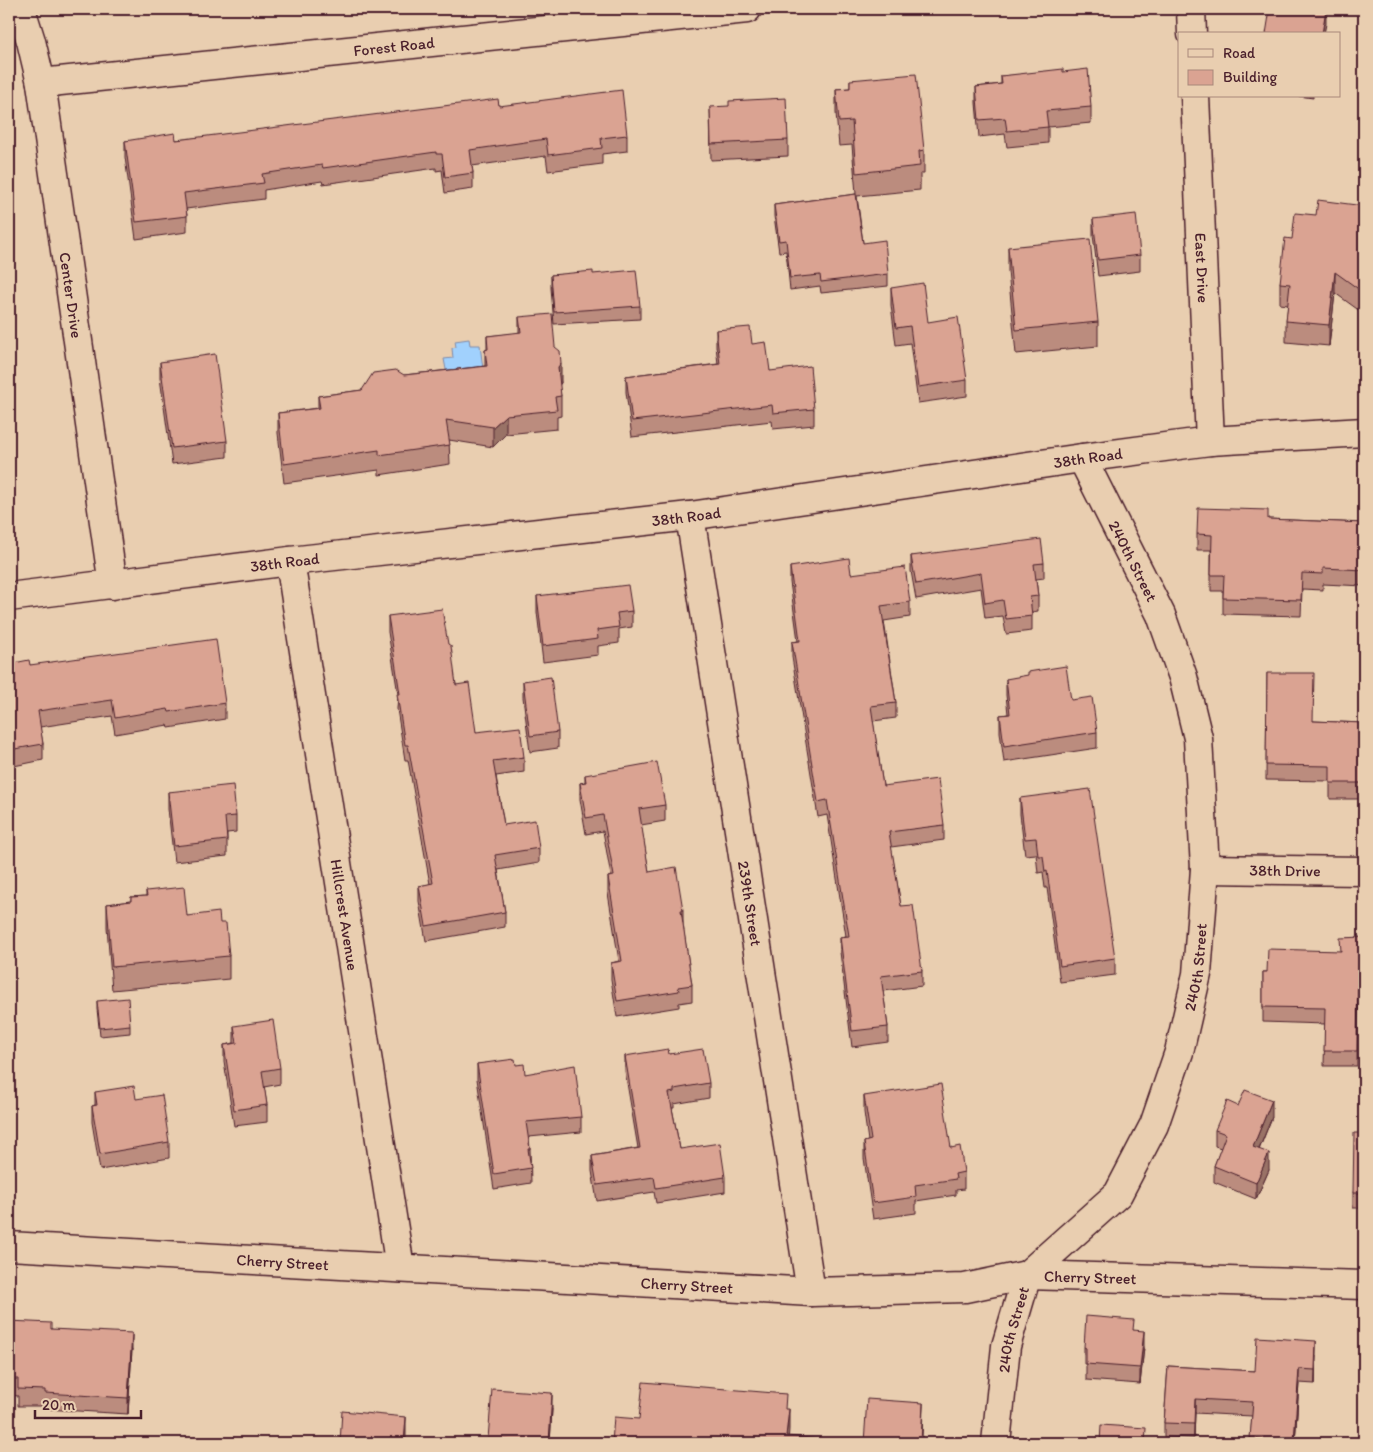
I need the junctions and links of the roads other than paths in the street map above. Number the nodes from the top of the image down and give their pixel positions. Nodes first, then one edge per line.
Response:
1 (21, 9) edge
2 (747, 9) edge
3 (1191, 9) edge
4 (1192, 32) edge
5 (41, 82) junction
6 (1195, 98) edge
7 (1364, 432) edge
8 (1210, 441) junction
9 (1082, 458) junction
10 (690, 516) junction
11 (290, 561) junction
12 (113, 584) junction
13 (9, 597) edge
14 (1205, 869) junction
15 (1364, 871) edge
16 (9, 1246) edge
17 (400, 1268) junction
18 (1027, 1275) junction
19 (1364, 1285) edge
20 (811, 1292) junction
21 (996, 1443) edge

1 - 5 street, Center Drive
2 - 5 street, Forest Road
3 - 4 street
5 - 12 street, Center Drive
6 - 8 street, East Drive
7 - 8 street, 38th Road
8 - 9 street, 38th Road
9 - 10 street, 38th Road
9 - 14 street, 240th Street
10 - 11 street, 38th Road
10 - 20 street, 239th Street
11 - 12 street, 38th Road
11 - 17 street, Hillcrest Avenue
12 - 13 street, 38th Road
14 - 15 street, 38th Drive
14 - 18 street, 240th Street
16 - 17 street, Cherry Street
17 - 20 street, Cherry Street
18 - 19 street, Cherry Street
18 - 20 street, Cherry Street
18 - 21 street, 240th Street

